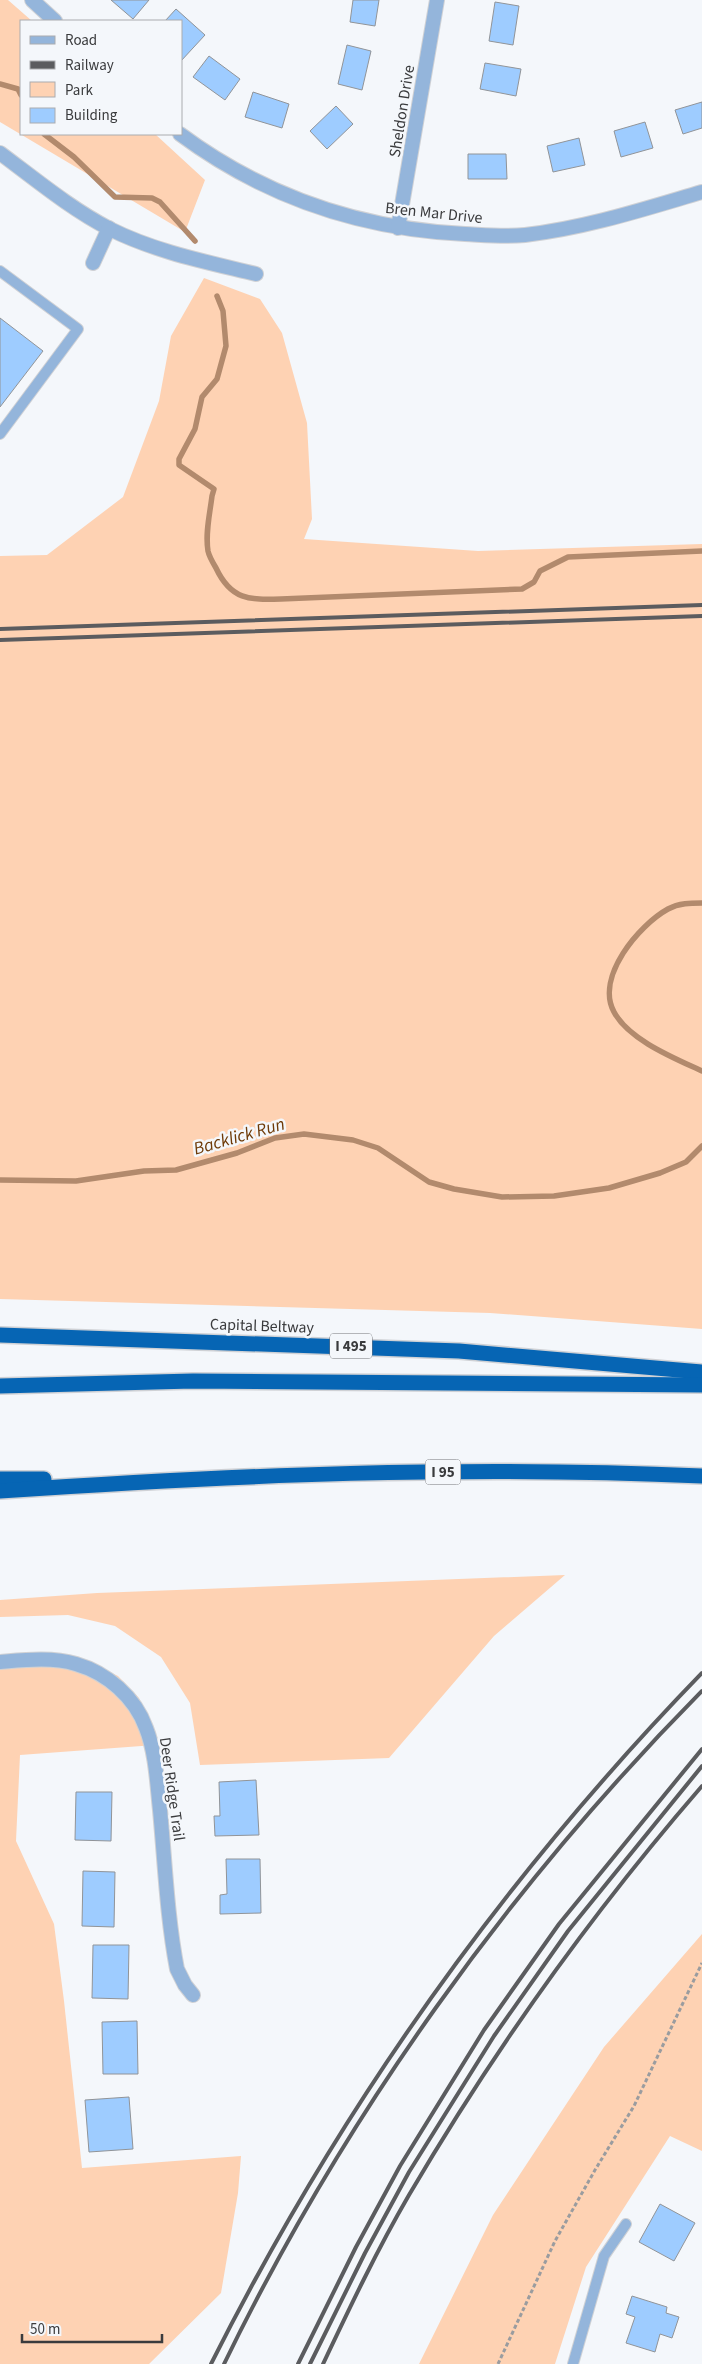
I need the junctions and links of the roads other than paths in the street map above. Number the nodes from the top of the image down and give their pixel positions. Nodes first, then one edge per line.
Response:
1 (32, 0) edge
2 (437, 0) edge
3 (54, 20) edge
4 (182, 135) edge
5 (0, 153) edge
6 (702, 192) edge
7 (109, 228) junction
8 (398, 228) junction
9 (93, 263) dead end
10 (0, 271) edge
11 (256, 274) dead end
12 (0, 434) edge
13 (0, 1335) edge
14 (702, 1372) edge
15 (193, 1381) junction
16 (702, 1385) edge
17 (0, 1386) edge
18 (0, 1390) edge
19 (702, 1476) edge
20 (183, 1478) junction
21 (0, 1479) edge
22 (0, 1491) edge
23 (0, 1662) edge
24 (193, 1995) dead end
25 (626, 2224) dead end
26 (572, 2364) edge

1 - 3 street
2 - 8 street, Sheldon Drive
4 - 8 street, Bren Mar Drive
5 - 7 street
6 - 8 street, Bren Mar Drive
7 - 9 street
7 - 11 street
10 - 12 lane
13 - 14 highway, Capital Beltway / I 495
15 - 16 highway
15 - 17 highway
15 - 18 highway
19 - 20 highway, I 95
20 - 21 highway, I 95
20 - 22 highway
23 - 24 street, Deer Ridge Trail
25 - 26 lane

